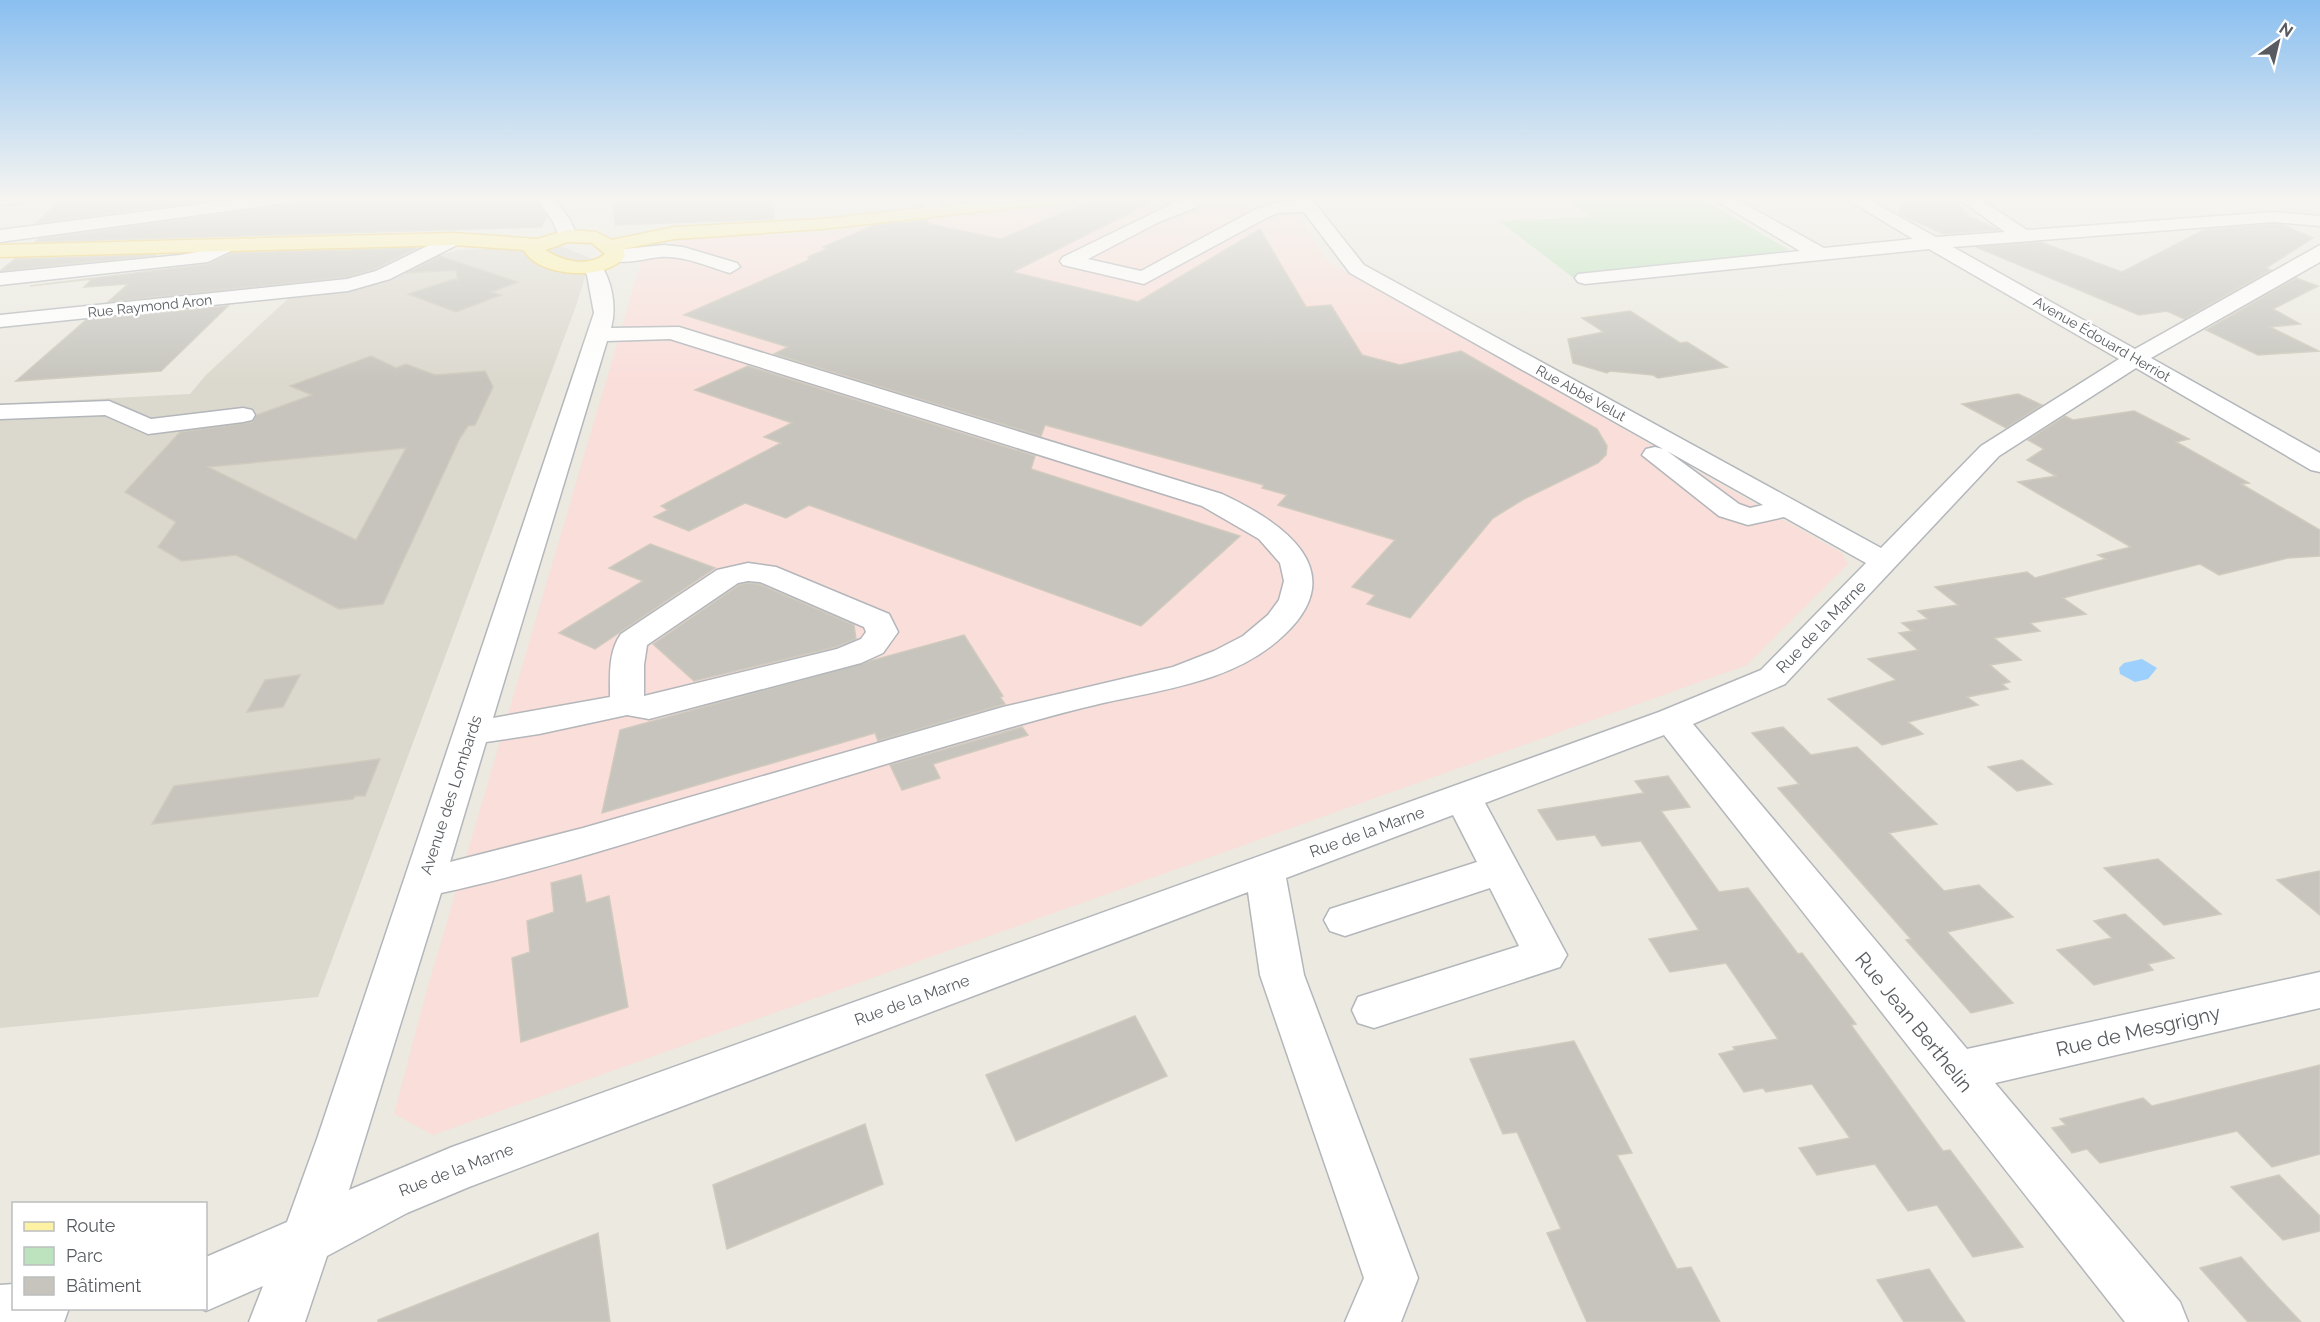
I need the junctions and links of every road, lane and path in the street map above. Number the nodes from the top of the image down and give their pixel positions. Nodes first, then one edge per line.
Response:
1 (193, 259) edge
2 (417, 259) edge
3 (545, 259) edge
4 (608, 259) edge
5 (702, 259) edge
6 (1075, 259) edge
7 (1179, 259) edge
8 (1349, 259) edge
9 (1784, 259) edge
10 (1960, 259) edge
11 (2313, 259) edge
12 (592, 266) junction
13 (2320, 266) edge
14 (730, 267) dead end
15 (2288, 273) junction
16 (2320, 277) edge
17 (1586, 278) dead end
18 (0, 279) edge
19 (5, 324) edge
20 (598, 335) junction
21 (2136, 358) junction
22 (0, 412) edge
23 (243, 415) dead end
24 (2320, 464) edge
25 (1885, 562) junction
26 (627, 704) junction
27 (1671, 720) junction
28 (471, 733) junction
29 (1462, 797) junction
30 (1500, 869) junction
31 (1264, 870) junction
32 (423, 882) junction
33 (1345, 920) dead end
34 (2320, 990) edge
35 (1374, 1010) dead end
36 (1955, 1072) junction
37 (309, 1238) junction
38 (207, 1284) edge
39 (25, 1310) edge
40 (0, 1313) edge
41 (277, 1322) edge
42 (1373, 1322) edge
43 (2160, 1322) edge

1 - 18 street
2 - 19 street, Rue Raymond Aron
3 - 12 main road
4 - 12 main road
5 - 14 street
6 - 7 street
8 - 25 street
9 - 17 street
10 - 21 street, Avenue Édouard Herriot
11 - 15 street, Rue de la Marne
12 - 20 street, Avenue des Lombards
13 - 15 street
15 - 16 street
15 - 21 street, Rue de la Marne
20 - 28 street, Avenue des Lombards
20 - 32 street
21 - 24 street, Avenue Édouard Herriot
21 - 25 street, Rue de la Marne
22 - 23 street
25 - 27 street, Rue de la Marne
26 - 26 street
26 - 28 street
27 - 29 street, Rue de la Marne
27 - 36 street, Rue Jean Berthelin
28 - 32 street, Avenue des Lombards
29 - 30 street
29 - 31 street, Rue de la Marne
30 - 33 street
30 - 35 street
31 - 37 street, Rue de la Marne
31 - 42 street
32 - 37 street, Avenue des Lombards
34 - 36 street, Rue de Mesgrigny
36 - 43 street, Rue Jean Berthelin
37 - 38 street, Rue de la Marne
37 - 41 street, Avenue des Lombards
39 - 40 street

